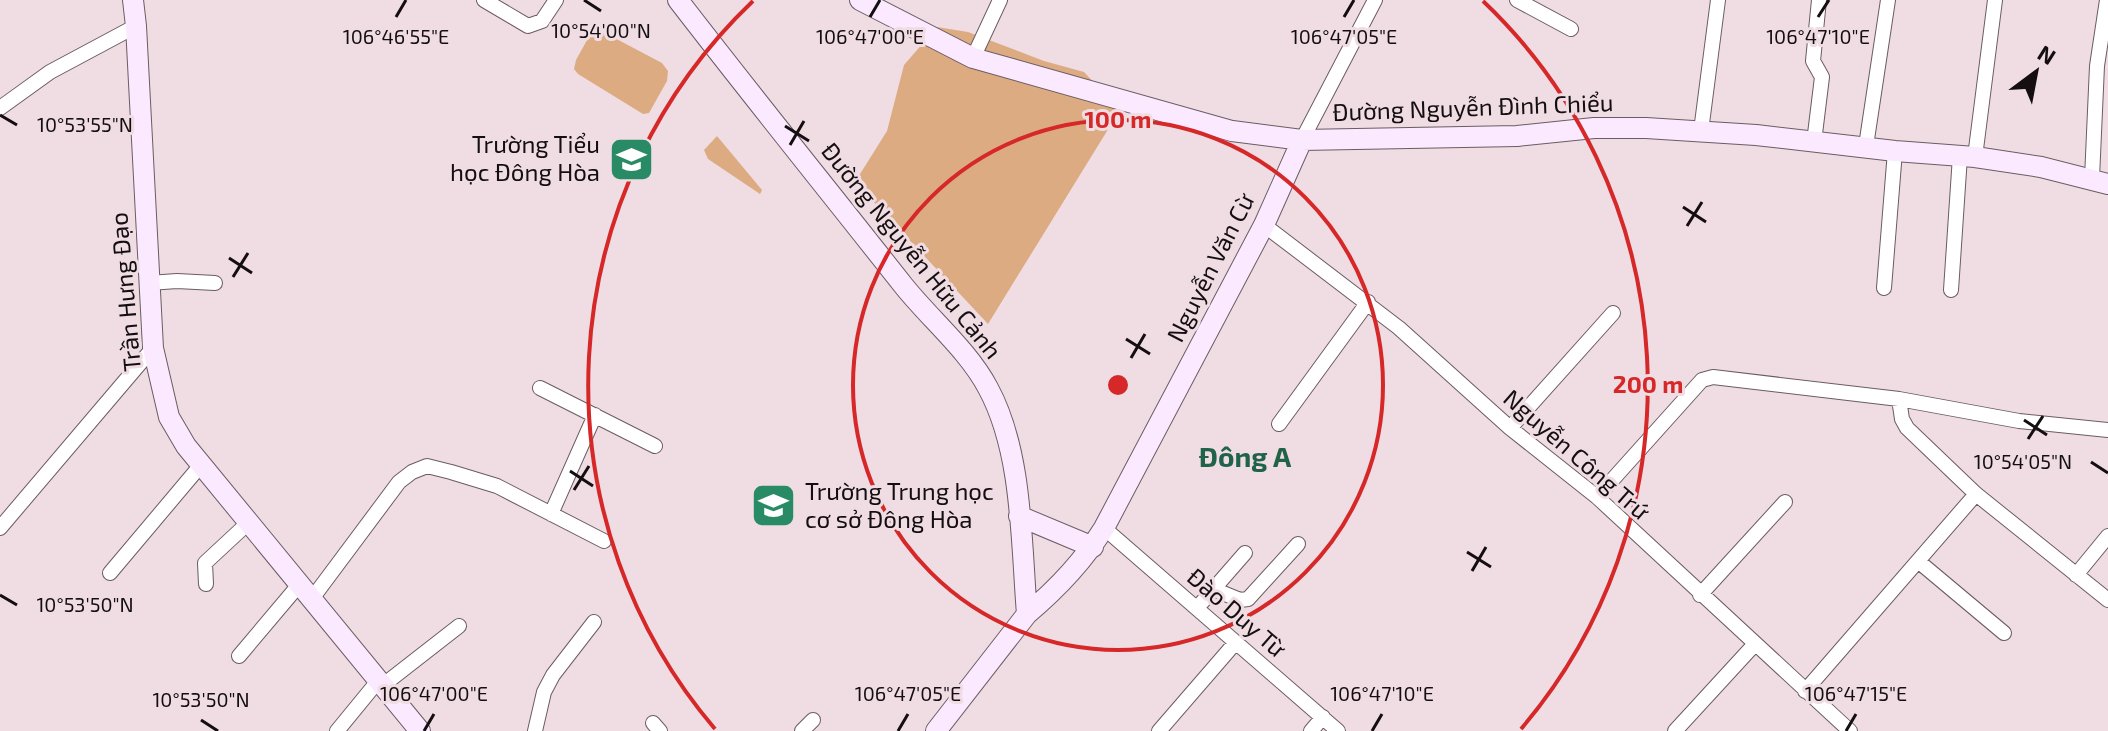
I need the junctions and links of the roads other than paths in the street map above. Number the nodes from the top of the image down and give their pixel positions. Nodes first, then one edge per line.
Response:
1 (133, 0) edge
2 (484, 0) edge
3 (556, 0) edge
4 (678, 0) edge
5 (860, 0) edge
6 (1000, 0) edge
7 (1375, 0) edge
8 (1517, 0) edge
9 (1718, 0) edge
10 (1819, 0) edge
11 (1888, 0) edge
12 (1995, 0) edge
13 (2107, 0) edge
14 (136, 26) junction
15 (1571, 29) dead end
16 (973, 58) junction
17 (0, 108) edge
18 (1701, 131) junction
19 (1302, 140) junction
20 (1814, 142) junction
21 (1866, 146) junction
22 (1895, 151) junction
23 (1968, 156) junction
24 (2100, 181) edge
25 (1264, 225) junction
26 (149, 283) junction
27 (215, 283) dead end
28 (1884, 288) dead end
29 (1951, 290) dead end
30 (1368, 302) junction
31 (1613, 313) dead end
32 (153, 348) junction
33 (540, 388) dead end
34 (1899, 399) junction
35 (595, 415) junction
36 (1279, 424) dead end
37 (1510, 428) junction
38 (2108, 430) edge
39 (655, 446) dead end
40 (201, 465) junction
41 (1976, 494) junction
42 (1597, 497) junction
43 (1785, 502) dead end
44 (551, 514) junction
45 (1019, 516) junction
46 (248, 523) junction
47 (0, 528) edge
48 (1104, 528) junction
49 (2108, 536) edge
50 (604, 541) dead end
51 (1298, 544) dead end
52 (1093, 547) junction
53 (1245, 553) dead end
54 (1918, 561) junction
55 (110, 573) dead end
56 (2076, 575) junction
57 (206, 584) dead end
58 (1213, 589) junction
59 (304, 593) junction
60 (1700, 595) junction
61 (2108, 600) edge
62 (1197, 608) junction
63 (1027, 614) junction
64 (594, 622) dead end
65 (459, 626) dead end
66 (2004, 633) dead end
67 (1236, 642) junction
68 (1754, 645) junction
69 (239, 656) dead end
70 (380, 683) junction
71 (1805, 691) junction
72 (1323, 717) junction
73 (813, 720) dead end
74 (1841, 728) edge
75 (337, 731) edge
76 (420, 731) edge
77 (535, 731) edge
78 (802, 731) edge
79 (936, 731) edge
80 (1159, 731) edge
81 (1311, 731) edge
82 (1338, 731) edge
83 (1675, 731) edge

1 - 14 street, Trần Hưng Đạo
2 - 3 street
4 - 45 street, Đường Nguyễn Hữu Cảnh
5 - 16 street, Đường Nguyễn Đình Chiểu
6 - 16 street
7 - 19 street
8 - 15 street
9 - 18 street
10 - 20 street
11 - 21 street
12 - 23 street
13 - 24 street
14 - 17 street
14 - 26 street, Trần Hưng Đạo
16 - 19 street, Đường Nguyễn Đình Chiểu
18 - 19 street, Đường Nguyễn Đình Chiểu
18 - 20 street, Đường Nguyễn Đình Chiểu
19 - 25 street, Nguyễn Văn Cừ
20 - 21 street, Đường Nguyễn Đình Chiểu
21 - 22 street, Đường Nguyễn Đình Chiểu
22 - 23 street, Đường Nguyễn Đình Chiểu
22 - 28 street
23 - 24 street, Đường Nguyễn Đình Chiểu
23 - 29 street
25 - 30 street, Nguyễn Công Trứ
25 - 48 street, Nguyễn Văn Cừ
26 - 27 street
26 - 32 street, Trần Hưng Đạo
30 - 36 street
30 - 37 street, Nguyễn Công Trứ
31 - 37 street
32 - 40 street, Trần Hưng Đạo
32 - 47 street
33 - 35 street
34 - 38 street
34 - 41 street
34 - 42 street
35 - 39 street
35 - 44 street
37 - 42 street, Nguyễn Công Trứ
40 - 46 street, Trần Hưng Đạo
40 - 55 street
41 - 54 street
41 - 56 street
42 - 60 street, Nguyễn Công Trứ
43 - 60 street
44 - 50 street
44 - 59 street
45 - 52 street
45 - 63 street, Đường Nguyễn Hữu Cảnh
46 - 57 street
46 - 59 street, Trần Hưng Đạo
48 - 52 street, Nguyễn Văn Cừ
48 - 62 street, Đào Duy Từ
49 - 56 street
51 - 58 street
52 - 63 street, Nguyễn Văn Cừ
53 - 58 street
54 - 66 street
54 - 71 street
56 - 61 street
58 - 62 street
59 - 69 street
59 - 70 street, Trần Hưng Đạo
60 - 68 street, Nguyễn Công Trứ
62 - 67 street, Đào Duy Từ
63 - 79 street
64 - 77 street
65 - 70 street
67 - 72 street, Đào Duy Từ
67 - 80 street
68 - 71 street, Nguyễn Công Trứ
68 - 83 street
70 - 75 street
70 - 76 street, Trần Hưng Đạo
71 - 74 street, Nguyễn Công Trứ
72 - 81 street
72 - 82 street, Đào Duy Từ
73 - 78 street

